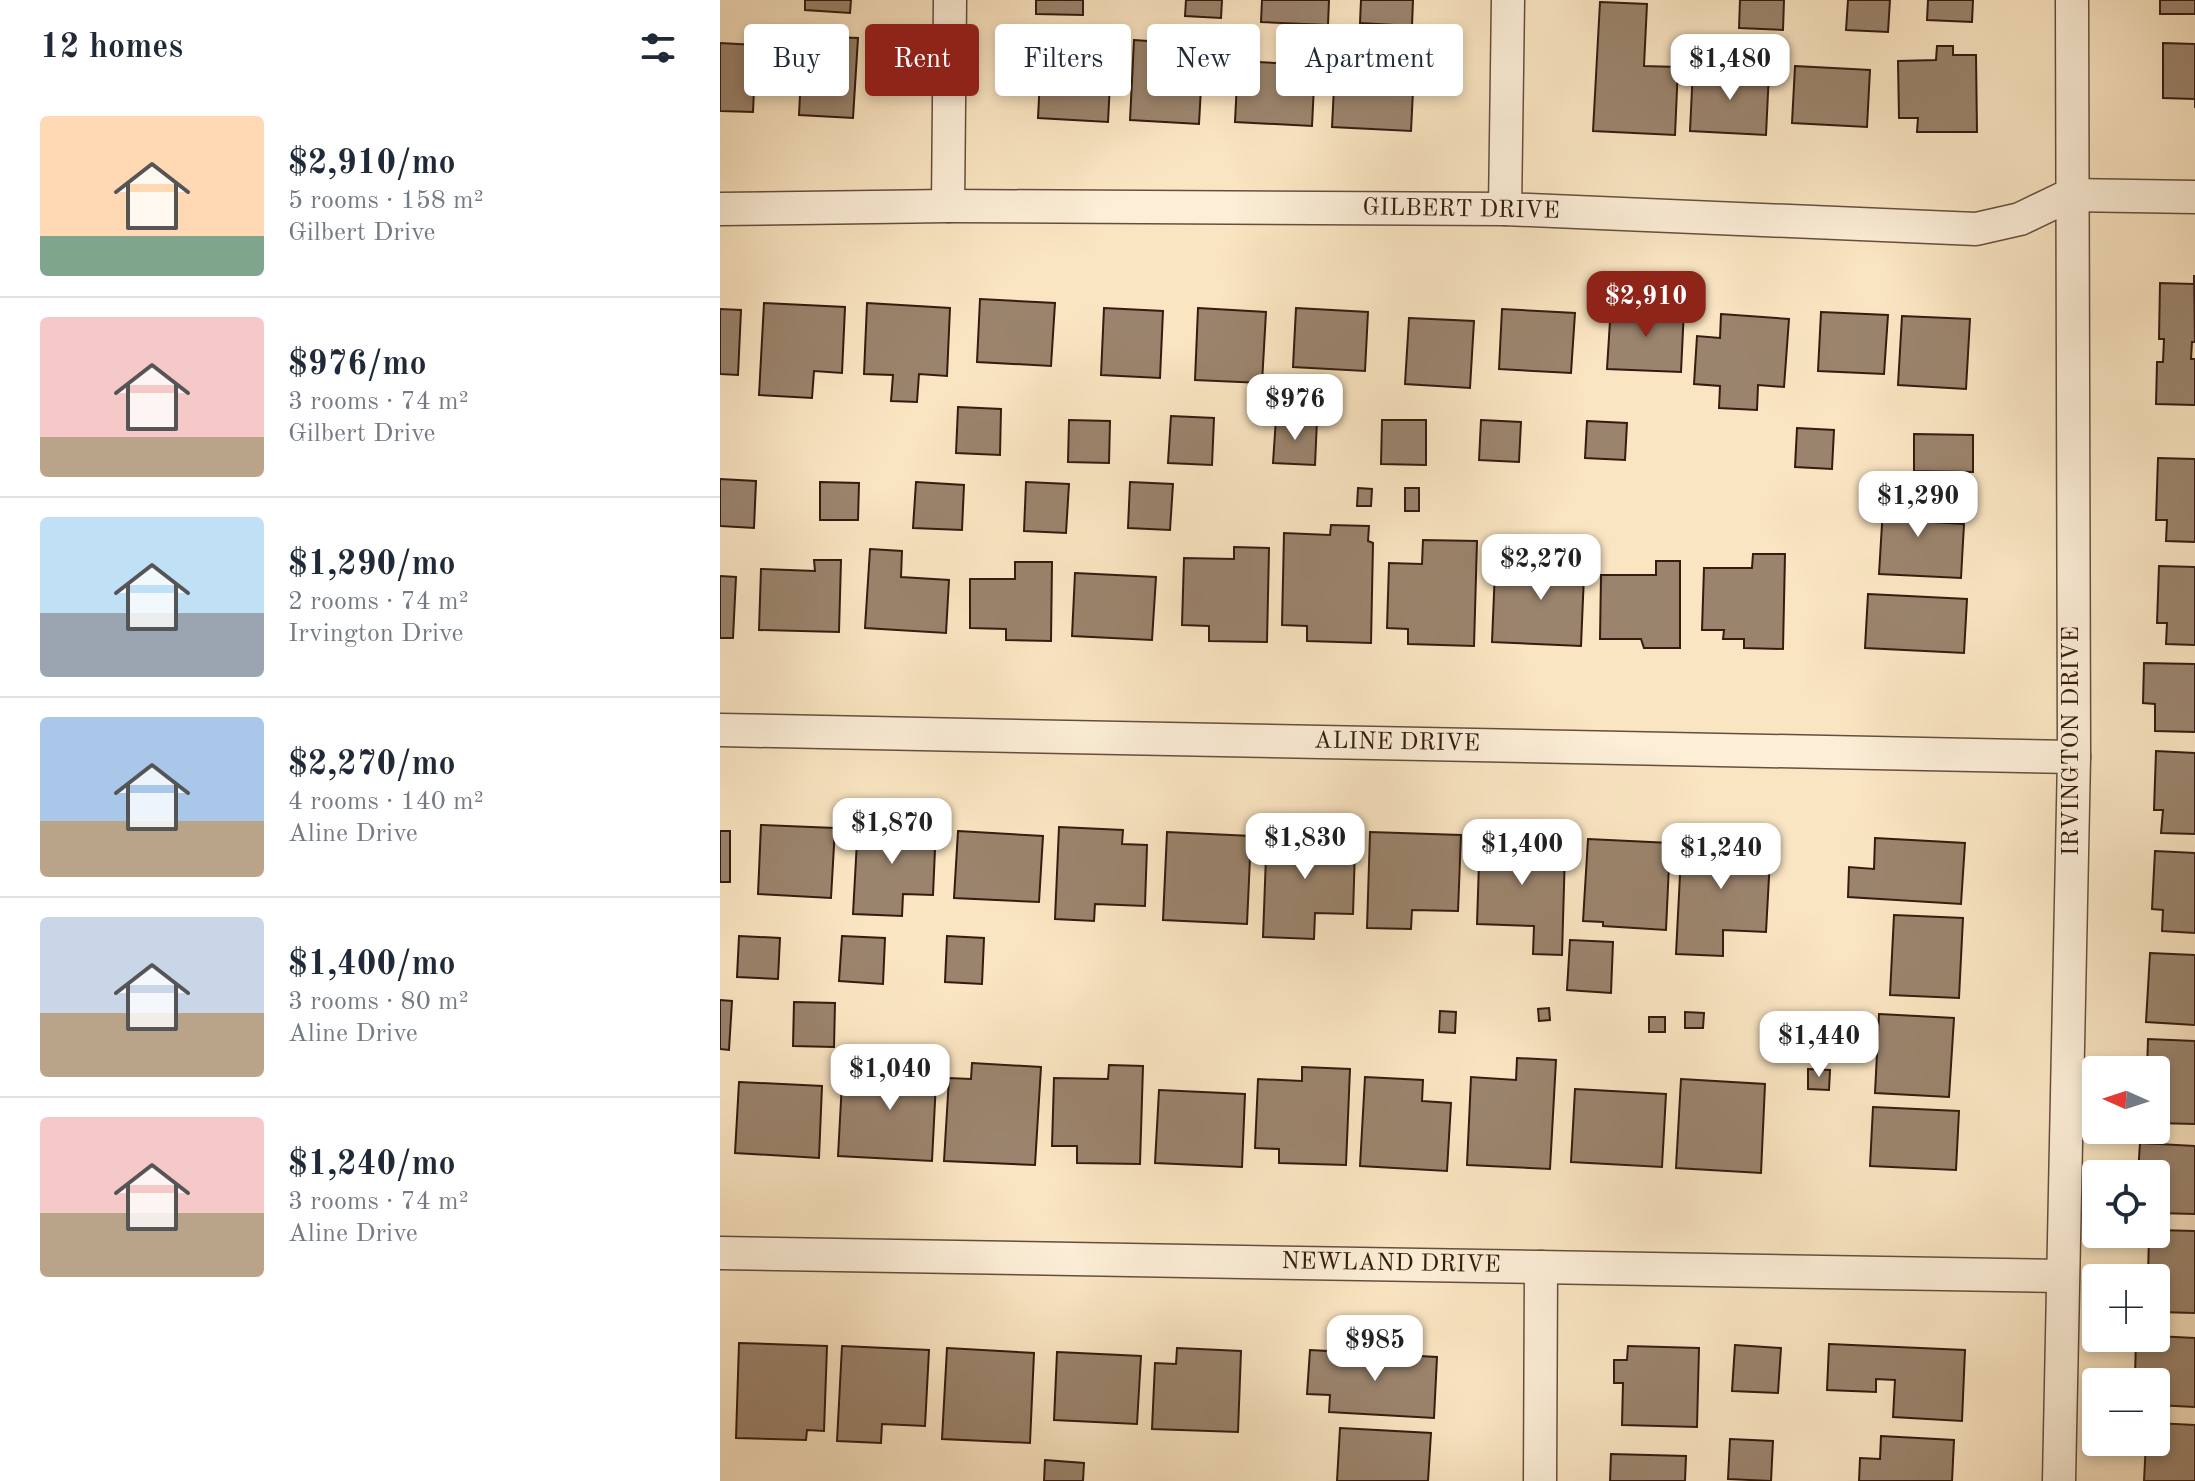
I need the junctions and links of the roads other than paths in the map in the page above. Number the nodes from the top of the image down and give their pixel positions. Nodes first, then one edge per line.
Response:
1 (950, 0) edge
2 (1508, 0) edge
3 (2072, 0) edge
4 (2070, 195) junction
5 (2195, 197) edge
6 (948, 206) junction
7 (720, 209) edge
8 (1505, 209) junction
9 (720, 730) edge
10 (2074, 757) junction
11 (720, 1253) edge
12 (1541, 1267) junction
13 (2061, 1276) junction
14 (1540, 1481) edge
15 (2059, 1481) edge

1 - 6 street
2 - 8 street
3 - 4 street, IRVINGTON DRIVE
4 - 5 street, GILBERT DRIVE
4 - 8 street, GILBERT DRIVE
4 - 10 street, IRVINGTON DRIVE
6 - 7 street, GILBERT DRIVE
6 - 8 street, GILBERT DRIVE
9 - 10 street, ALINE DRIVE
10 - 13 street, IRVINGTON DRIVE
11 - 12 street, NEWLAND DRIVE
12 - 13 street, NEWLAND DRIVE
12 - 14 street
13 - 15 street, IRVINGTON DRIVE

